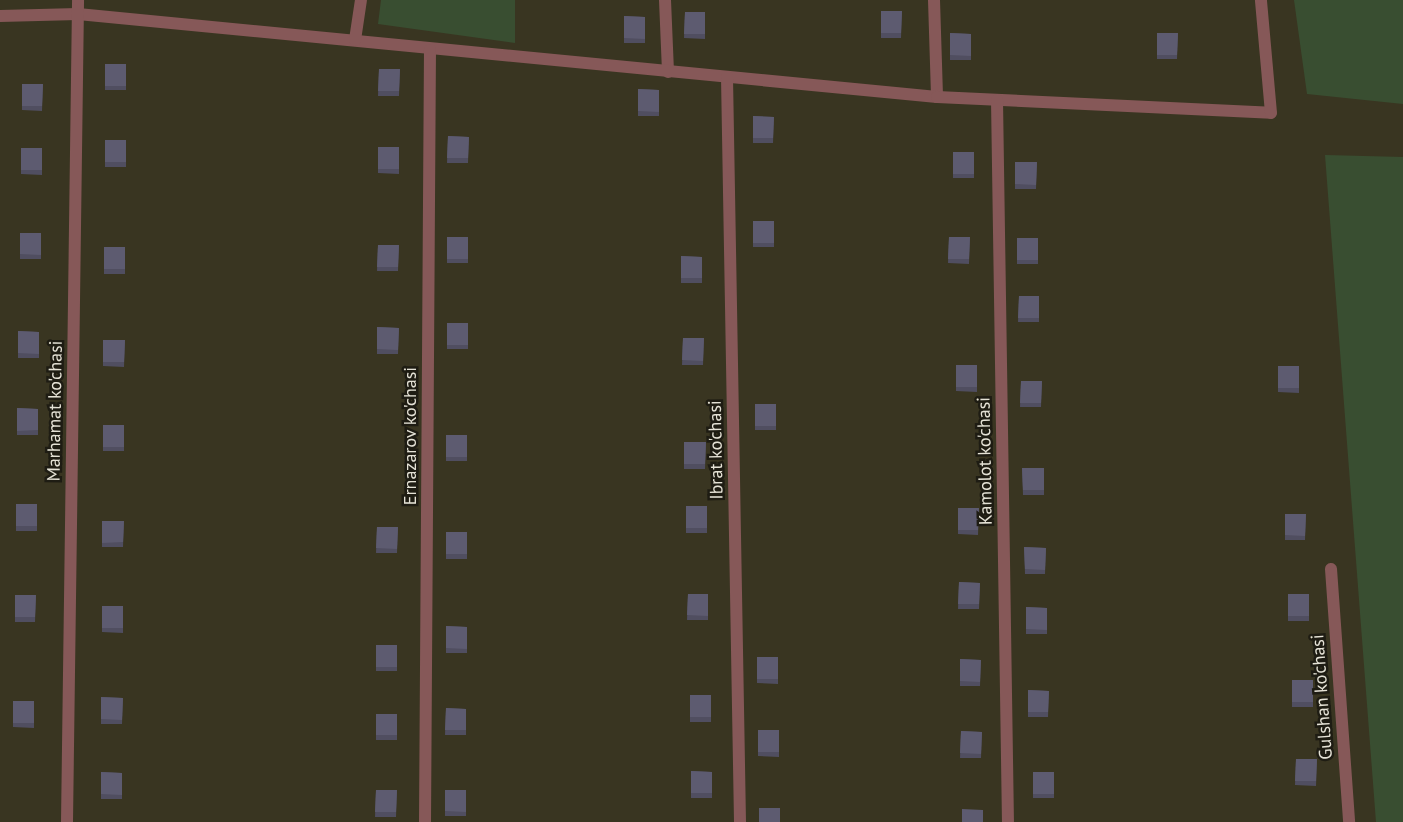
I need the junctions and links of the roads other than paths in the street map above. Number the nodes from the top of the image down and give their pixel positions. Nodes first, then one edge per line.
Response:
1 (78, 0) edge
2 (361, 0) edge
3 (665, 0) edge
4 (934, 0) edge
5 (1261, 0) edge
6 (78, 14) junction
7 (0, 16) edge
8 (355, 40) junction
9 (430, 50) junction
10 (668, 72) junction
11 (727, 77) junction
12 (937, 97) junction
13 (997, 100) junction
14 (1331, 570) dead end
15 (67, 822) edge
16 (425, 822) edge
17 (740, 822) edge
18 (1008, 822) edge
19 (1349, 822) edge

1 - 6 street, Marhamat ko'chasi
2 - 8 street
3 - 10 street
4 - 12 street
5 - 13 street
6 - 7 street
6 - 8 street
6 - 15 street, Marhamat ko'chasi
8 - 9 street
9 - 10 street
9 - 16 street, Ernazarov ko'chasi
10 - 11 street
11 - 12 street
11 - 17 street, Ibrat ko'chasi
12 - 13 street
13 - 18 street, Kamolot ko'chasi
14 - 19 street, Gulshan ko'chasi

